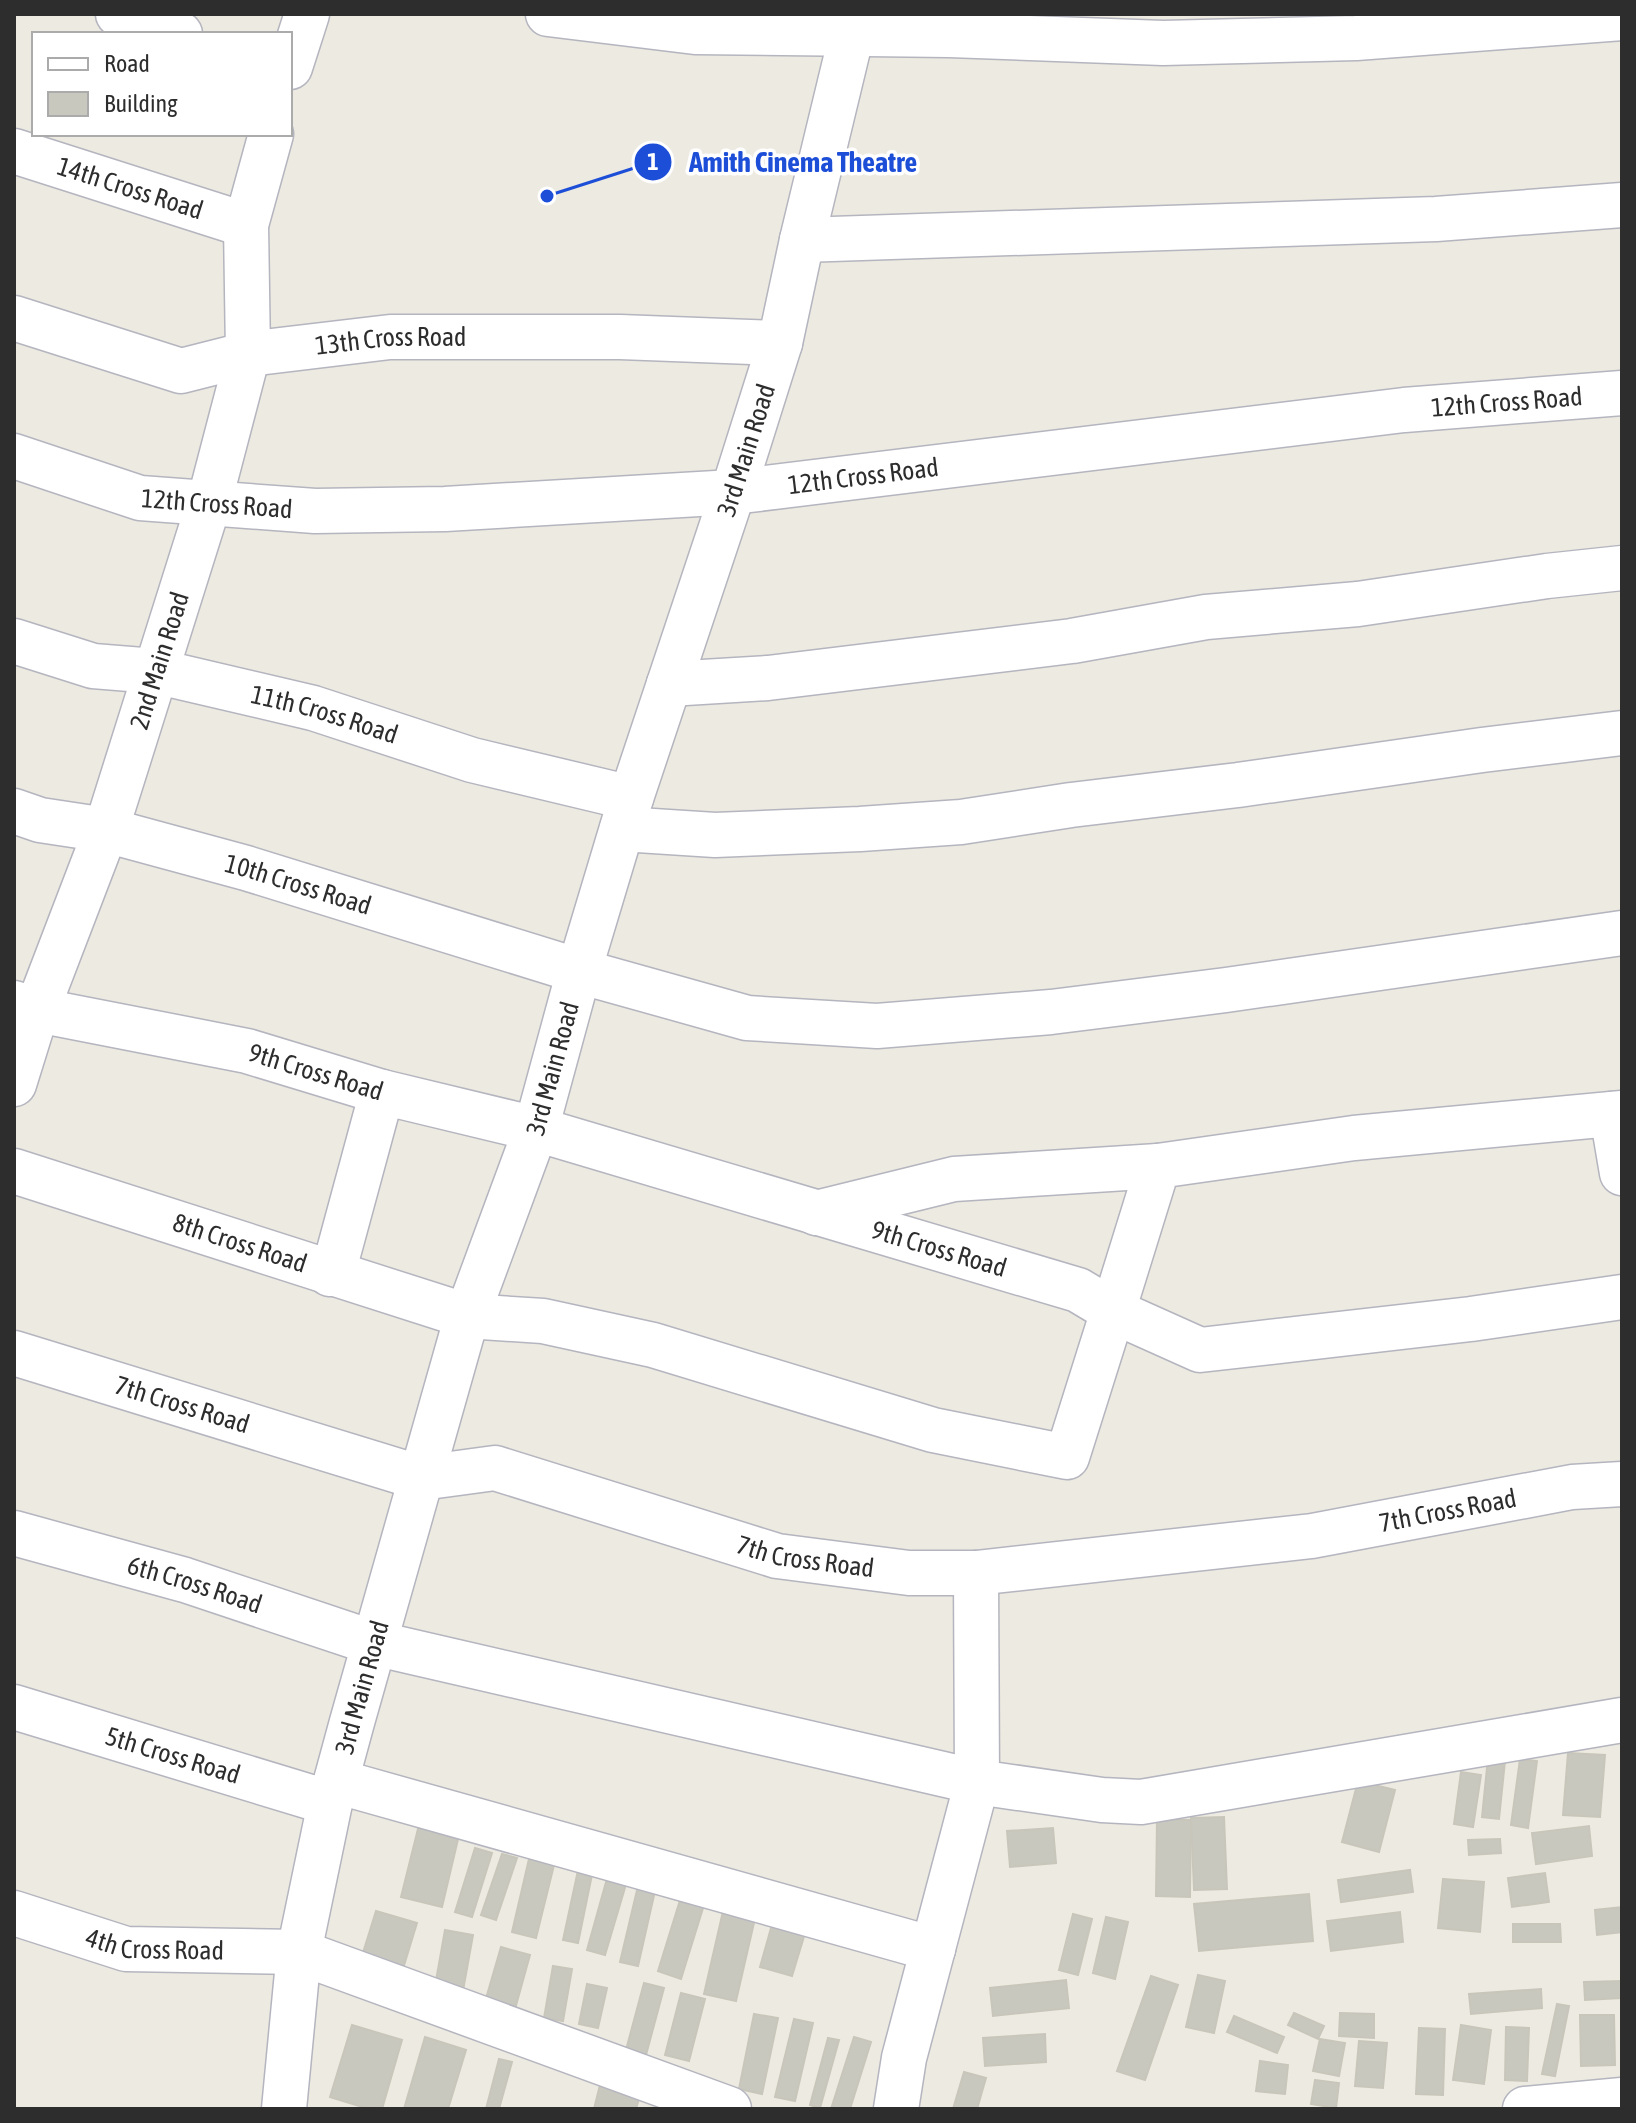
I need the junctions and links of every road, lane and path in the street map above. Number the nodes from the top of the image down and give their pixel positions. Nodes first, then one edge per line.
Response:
1 (118, 14) edge
2 (307, 14) edge
3 (548, 14) edge
4 (1622, 18) edge
5 (174, 32) edge
6 (852, 33) junction
7 (292, 61) edge
8 (270, 136) edge
9 (14, 151) edge
10 (1622, 205) edge
11 (246, 225) junction
12 (802, 240) junction
13 (14, 318) edge
14 (780, 343) junction
15 (248, 354) junction
16 (1622, 393) edge
17 (14, 456) edge
18 (733, 492) junction
19 (209, 503) junction
20 (1622, 568) edge
21 (14, 641) edge
22 (155, 671) junction
23 (669, 684) junction
24 (1622, 733) edge
25 (14, 811) edge
26 (627, 813) junction
27 (106, 830) junction
28 (1622, 933) edge
29 (579, 971) junction
30 (26, 1007) edge
31 (14, 1084) edge
32 (382, 1092) junction
33 (1617, 1113) edge
34 (536, 1129) junction
35 (1158, 1166) junction
36 (14, 1171) edge
37 (1622, 1173) edge
38 (815, 1213) junction
39 (332, 1274) junction
40 (1622, 1297) edge
41 (1113, 1311) junction
42 (467, 1316) junction
43 (14, 1353) edge
44 (421, 1478) junction
45 (1622, 1484) edge
46 (14, 1533) edge
47 (976, 1573) junction
48 (374, 1643) junction
49 (14, 1707) edge
50 (1622, 1720) edge
51 (977, 1782) junction
52 (333, 1792) junction
53 (14, 1913) edge
54 (933, 1949) junction
55 (299, 1952) junction
56 (1622, 2100) edge
57 (284, 2109) edge
58 (729, 2109) edge
59 (896, 2109) edge
60 (1525, 2109) edge

1 - 5 street
2 - 7 street
3 - 6 street
4 - 6 street
6 - 12 street, 3rd Main Road
8 - 11 street, 2nd Main Road
9 - 11 street, 14th Cross Road
10 - 12 street
11 - 15 street, 2nd Main Road
12 - 14 street, 3rd Main Road
13 - 15 street, 13th Cross Road
14 - 15 street, 13th Cross Road
14 - 18 street, 3rd Main Road
15 - 19 street, 2nd Main Road
16 - 18 street, 12th Cross Road
17 - 19 street, 12th Cross Road
18 - 19 street, 12th Cross Road
18 - 23 street, 3rd Main Road
19 - 22 street, 2nd Main Road
20 - 23 street
21 - 22 street, 11th Cross Road
22 - 26 street, 11th Cross Road
22 - 27 street, 2nd Main Road
23 - 26 street, 3rd Main Road
24 - 26 street, 11th Cross Road
25 - 27 street, 10th Cross Road
26 - 29 street, 3rd Main Road
27 - 29 street, 10th Cross Road
27 - 30 street, 2nd Main Road
28 - 29 street, 10th Cross Road
29 - 34 street, 3rd Main Road
30 - 31 street, 2nd Main Road
30 - 32 street, 9th Cross Road
32 - 34 street, 9th Cross Road
32 - 39 street
33 - 35 street
33 - 37 street
34 - 38 street, 9th Cross Road
34 - 42 street, 3rd Main Road
35 - 38 street
35 - 41 street
36 - 39 street, 8th Cross Road
38 - 41 street, 9th Cross Road
39 - 42 street, 8th Cross Road
40 - 41 street, 9th Cross Road
41 - 42 street
42 - 44 street, 3rd Main Road
43 - 44 street, 7th Cross Road
44 - 47 street, 7th Cross Road
44 - 48 street, 3rd Main Road
45 - 47 street, 7th Cross Road
46 - 48 street, 6th Cross Road
47 - 51 street
48 - 51 street, 6th Cross Road
48 - 52 street, 3rd Main Road
49 - 52 street, 5th Cross Road
50 - 51 street, 6th Cross Road
51 - 54 street
52 - 54 street, 5th Cross Road
52 - 55 street, 3rd Main Road
53 - 55 street, 4th Cross Road
54 - 59 street
55 - 57 street, 3rd Main Road
55 - 58 street, 4th Cross Road
56 - 60 street

